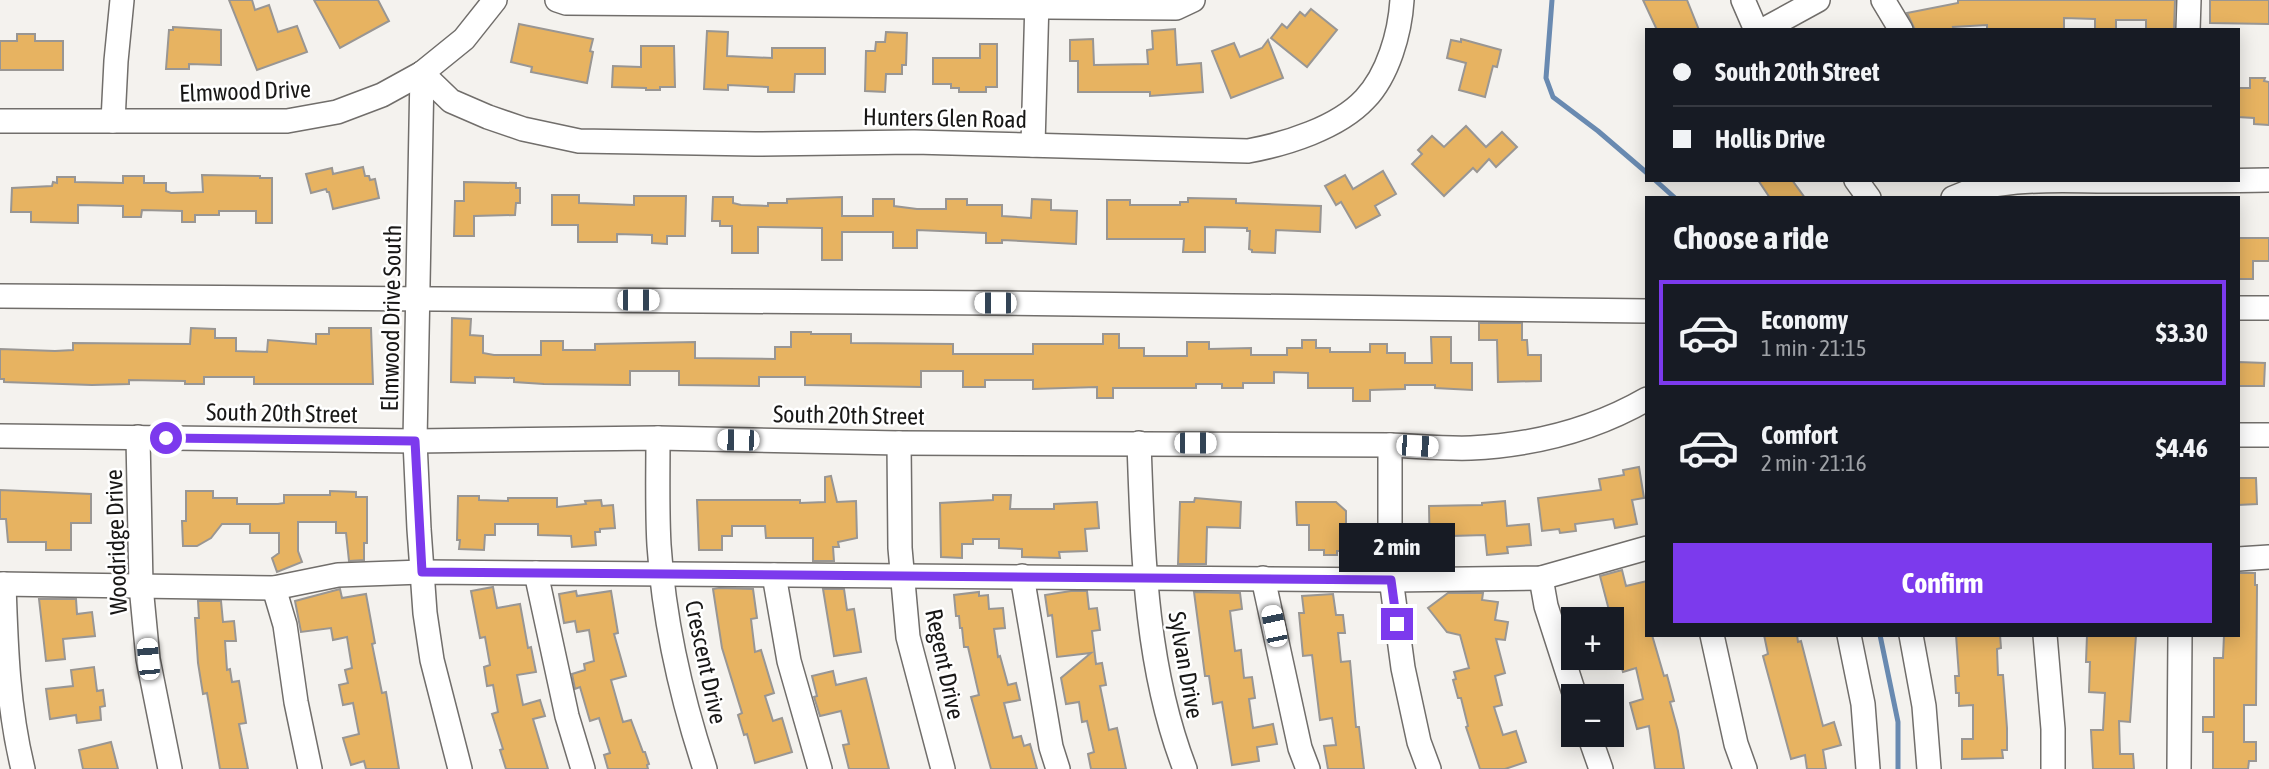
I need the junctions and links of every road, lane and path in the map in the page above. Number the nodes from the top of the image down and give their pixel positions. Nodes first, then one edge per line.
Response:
1 (122, 0) edge
2 (495, 0) edge
3 (557, 0) edge
4 (1193, 0) edge
5 (1402, 0) edge
6 (1743, 0) edge
7 (1818, 0) edge
8 (1883, 0) edge
9 (2189, 0) edge
10 (788, 2) edge
11 (1037, 3) edge
12 (1755, 28) edge
13 (1767, 28) edge
14 (1900, 28) edge
15 (2188, 28) edge
16 (422, 73) junction
17 (0, 121) edge
18 (113, 121) junction
19 (1033, 145) junction
20 (2240, 180) edge
21 (2269, 180) edge
22 (2099, 182) edge
23 (1958, 196) edge
24 (0, 296) edge
25 (418, 299) junction
26 (2240, 308) edge
27 (2269, 309) edge
28 (1645, 311) edge
29 (1645, 400) edge
30 (2240, 435) edge
31 (2269, 435) edge
32 (0, 436) edge
33 (138, 437) junction
34 (658, 438) junction
35 (415, 441) junction
36 (899, 443) junction
37 (1139, 443) junction
38 (1390, 444) junction
39 (1645, 549) edge
40 (2269, 557) edge
41 (2240, 559) edge
42 (422, 572) junction
43 (536, 573) junction
44 (662, 574) junction
45 (774, 575) junction
46 (902, 576) junction
47 (1023, 576) junction
48 (1144, 576) junction
49 (1263, 578) junction
50 (1541, 578) junction
51 (1391, 580) junction
52 (2, 584) edge
53 (141, 586) junction
54 (274, 588) junction
55 (1712, 637) edge
56 (1849, 637) edge
57 (1911, 637) edge
58 (2045, 637) edge
59 (2180, 637) edge
60 (1571, 684) edge
61 (1593, 747) edge
62 (23, 769) edge
63 (170, 769) edge
64 (310, 769) edge
65 (460, 769) edge
66 (583, 769) edge
67 (705, 769) edge
68 (820, 769) edge
69 (943, 769) edge
70 (1058, 769) edge
71 (1185, 769) edge
72 (1308, 769) edge
73 (1429, 769) edge
74 (1601, 769) edge
75 (1745, 769) edge
76 (1868, 769) edge
77 (1929, 769) edge
78 (2053, 769) edge
79 (2179, 769) edge

1 - 18 street
2 - 16 street, Elmwood Drive
3 - 10 street
4 - 11 street
5 - 19 street, Hunters Glen Road
6 - 12 street
7 - 13 street
8 - 14 street
9 - 15 street
10 - 11 street
11 - 19 street
16 - 18 street, Elmwood Drive
16 - 19 street, Hunters Glen Road
16 - 25 street, Elmwood Drive South
17 - 18 street, Elmwood Drive
20 - 21 street
22 - 23 street
24 - 25 street
25 - 28 street
25 - 35 street, Elmwood Drive South
26 - 27 street
29 - 38 street, South 20th Street
30 - 31 street
32 - 33 street, South 20th Street
33 - 35 street, South 20th Street
33 - 53 street, Woodridge Drive
34 - 35 street, South 20th Street
34 - 36 street, South 20th Street
34 - 44 street, Crescent Drive
35 - 42 street, Elmwood Drive South
36 - 37 street, South 20th Street
36 - 46 street, Regent Drive
37 - 38 street, South 20th Street
37 - 48 street, Sylvan Drive
38 - 51 street
39 - 50 street
40 - 41 street
42 - 43 street
42 - 54 street
42 - 65 street, Elmwood Drive South
43 - 44 street
43 - 66 street
44 - 45 street
44 - 67 street, Crescent Drive
45 - 46 street
45 - 68 street
46 - 47 street
46 - 69 street, Regent Drive
47 - 48 street
47 - 70 street
48 - 49 street
48 - 71 street, Sylvan Drive
49 - 51 street
49 - 72 street
50 - 51 street
50 - 60 street
51 - 73 street
52 - 53 street
52 - 62 street
53 - 54 street
53 - 63 street, Woodridge Drive
54 - 64 street
55 - 75 street
56 - 76 street
57 - 77 street
58 - 78 street
59 - 79 street
61 - 74 street

